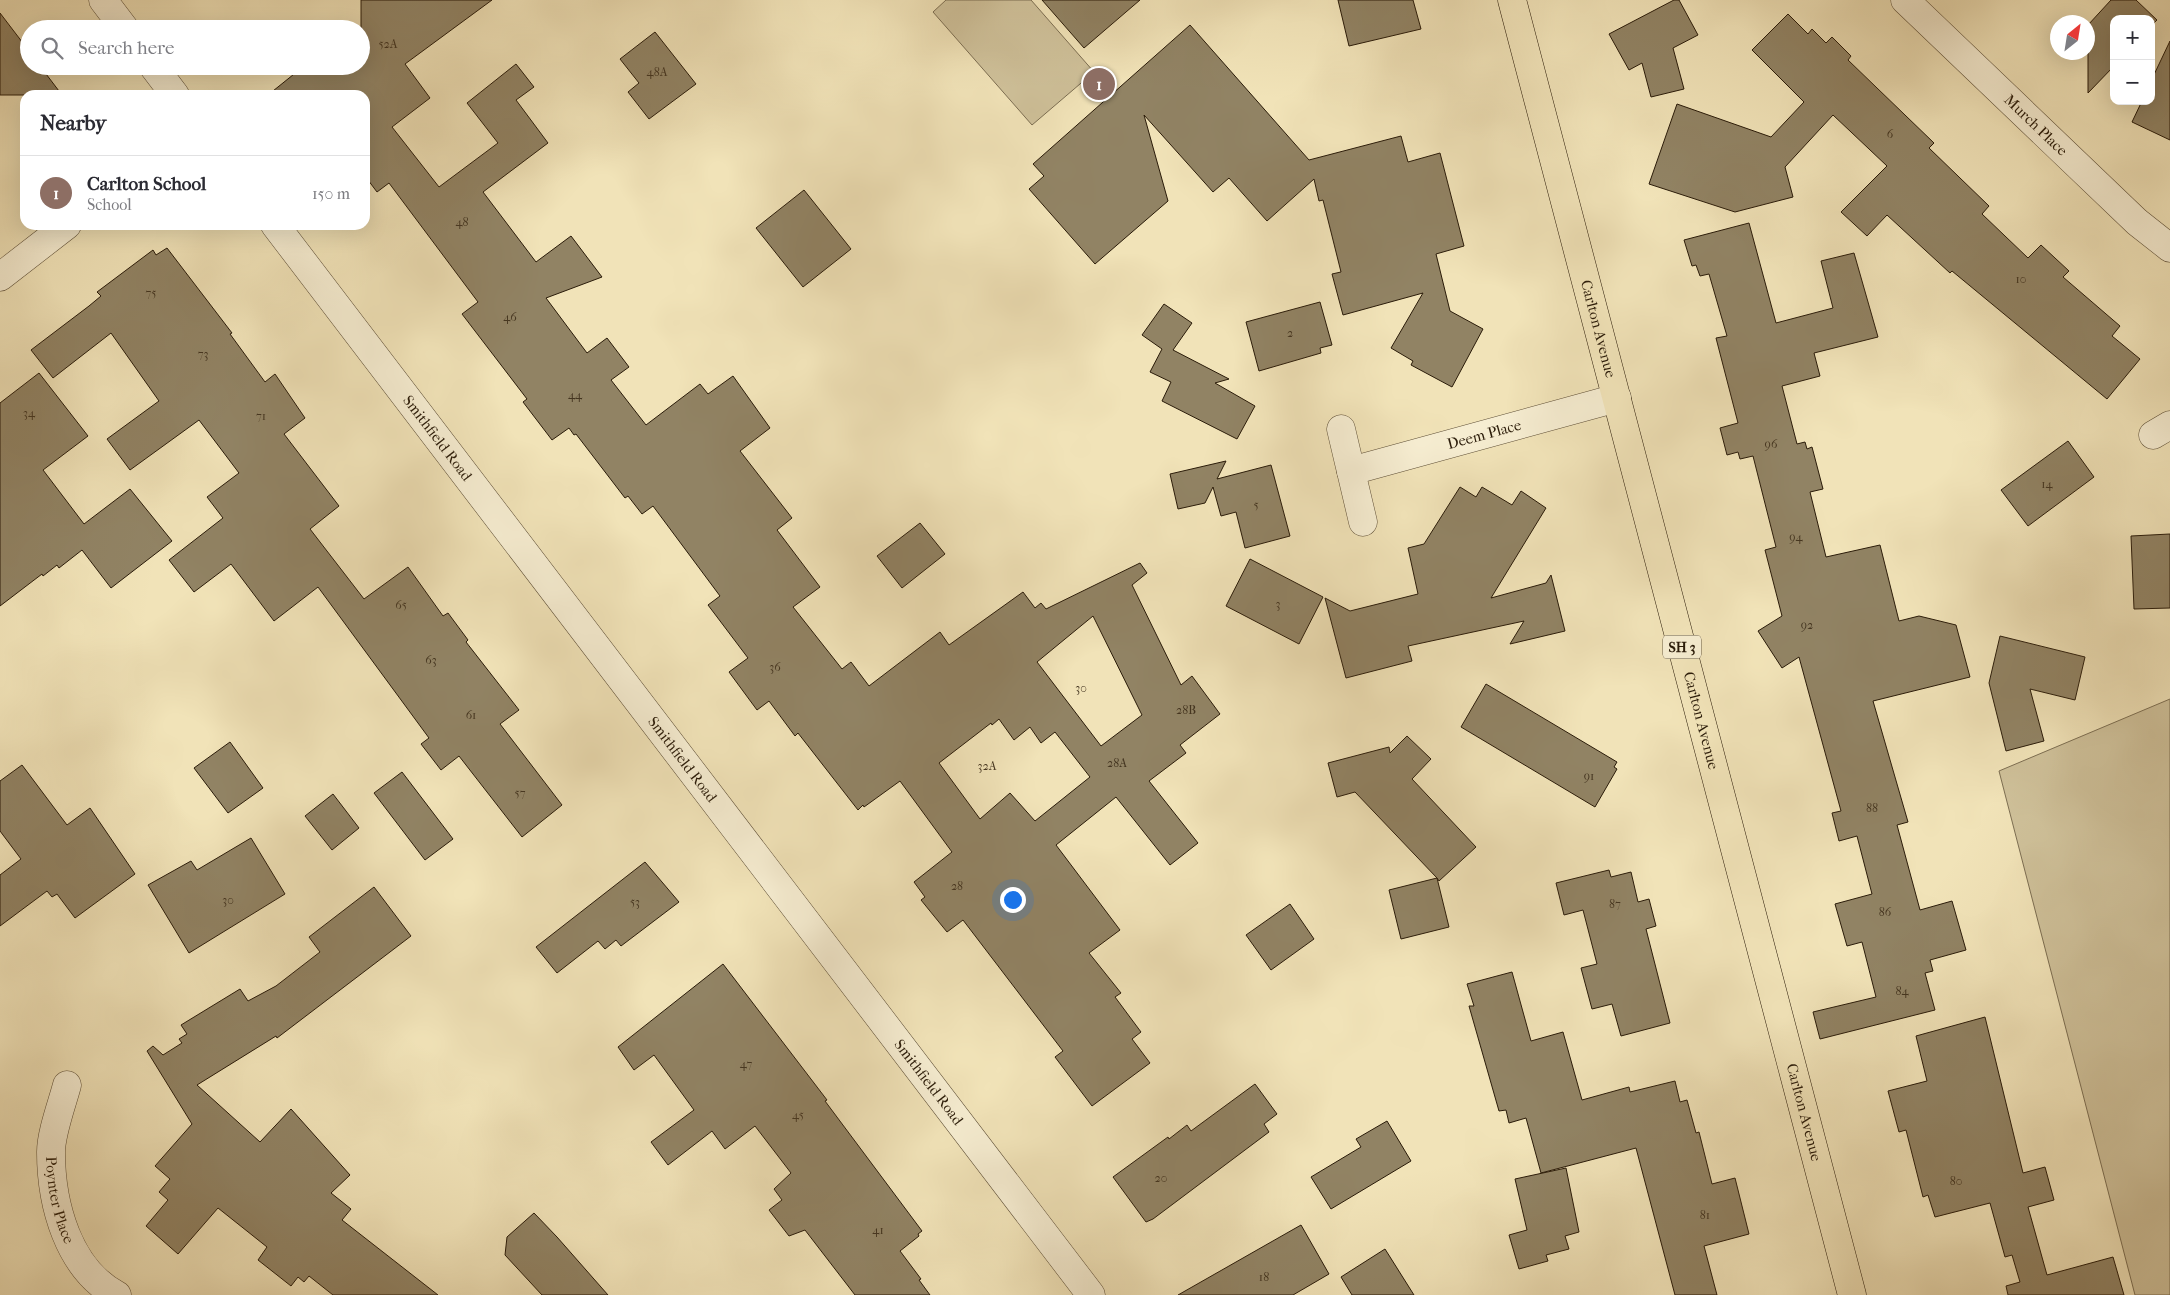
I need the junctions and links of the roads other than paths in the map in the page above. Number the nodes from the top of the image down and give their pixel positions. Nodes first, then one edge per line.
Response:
1 (103, 0) edge
2 (1512, 0) edge
3 (1905, 0) edge
4 (118, 20) edge
5 (160, 75) edge
6 (171, 90) edge
7 (60, 230) edge
8 (279, 230) edge
9 (2170, 248) edge
10 (0, 276) edge
11 (1617, 398) junction
12 (1341, 429) dead end
13 (1351, 471) junction
14 (1363, 522) dead end
15 (67, 1085) dead end
16 (117, 1295) edge
17 (1091, 1295) edge
18 (1852, 1295) edge

1 - 4 street
2 - 11 highway, Carlton Avenue / SH 3
3 - 9 street, Murch Place
5 - 6 street
7 - 10 street
8 - 17 street, Smithfield Road
11 - 13 street, Deem Place
11 - 18 highway, Carlton Avenue / SH 3
12 - 13 street
13 - 14 street
15 - 16 street, Poynter Place

